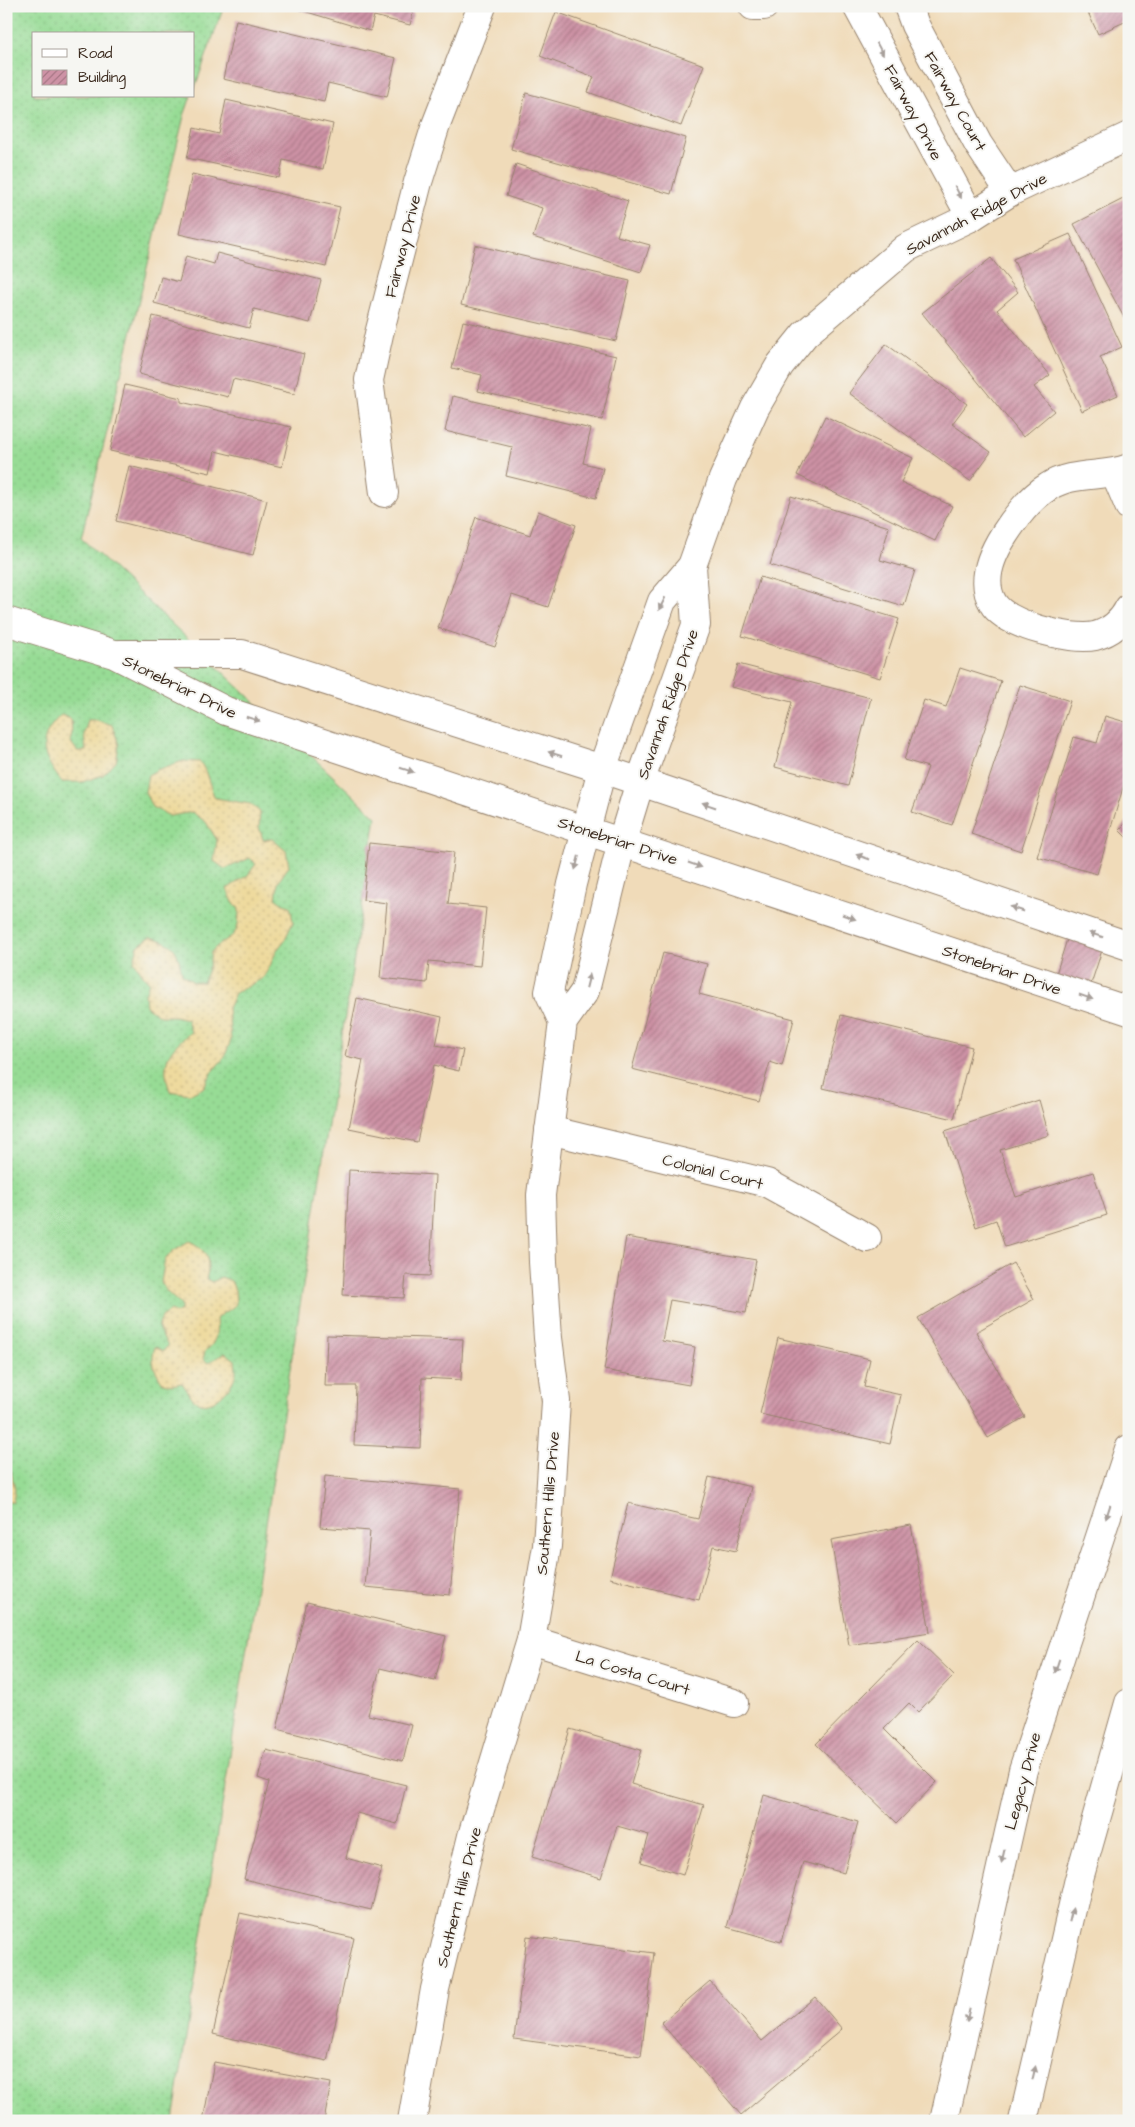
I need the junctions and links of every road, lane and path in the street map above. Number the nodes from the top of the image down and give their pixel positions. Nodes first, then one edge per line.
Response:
1 (482, 6) edge
2 (753, 6) edge
3 (764, 6) edge
4 (857, 6) edge
5 (908, 6) edge
6 (1129, 136) edge
7 (1010, 192) junction
8 (971, 217) junction
9 (1122, 471) edge
10 (384, 493) dead end
11 (1129, 506) edge
12 (692, 566) junction
13 (1129, 608) edge
14 (6, 621) edge
15 (114, 654) junction
16 (602, 769) junction
17 (640, 782) junction
18 (631, 811) joint
19 (586, 829) junction
20 (622, 841) junction
21 (1129, 946) edge
22 (1129, 1011) edge
23 (563, 1022) junction
24 (549, 1130) junction
25 (867, 1238) dead end
26 (1129, 1449) edge
27 (531, 1640) junction
28 (734, 1703) dead end
29 (1129, 1704) edge
30 (413, 2120) edge
31 (944, 2121) edge
32 (1023, 2121) edge

1 - 10 street, Fairway Drive
2 - 3 street
4 -> 8 street, Fairway Drive
5 - 7 street, Fairway Court
6 - 7 street, Savannah Ridge Drive
7 - 8 street, Savannah Ridge Drive
8 - 12 street, Savannah Ridge Drive
9 - 11 street
9 - 13 street
12 -> 16 street, Savannah Ridge Drive
12 - 17 street, Savannah Ridge Drive
14 - 15 street, Stonebriar Drive
16 -> 15 street, Stonebriar Drive
15 -> 19 street, Stonebriar Drive
16 - 17 street, Stonebriar Drive
16 - 19 street, Savannah Ridge Drive
17 - 18 street, Savannah Ridge Drive
21 -> 17 street, Stonebriar Drive
18 - 20 street, Southern Hills Drive
19 - 20 street, Stonebriar Drive
19 -> 23 street
20 -> 22 street, Stonebriar Drive
23 -> 20 street, Southern Hills Drive
23 - 24 street, Southern Hills Drive
24 - 25 street, Colonial Court
24 - 27 street, Southern Hills Drive
26 -> 31 street, Legacy Drive
27 - 28 street, La Costa Court
27 - 30 street, Southern Hills Drive
32 -> 29 street

